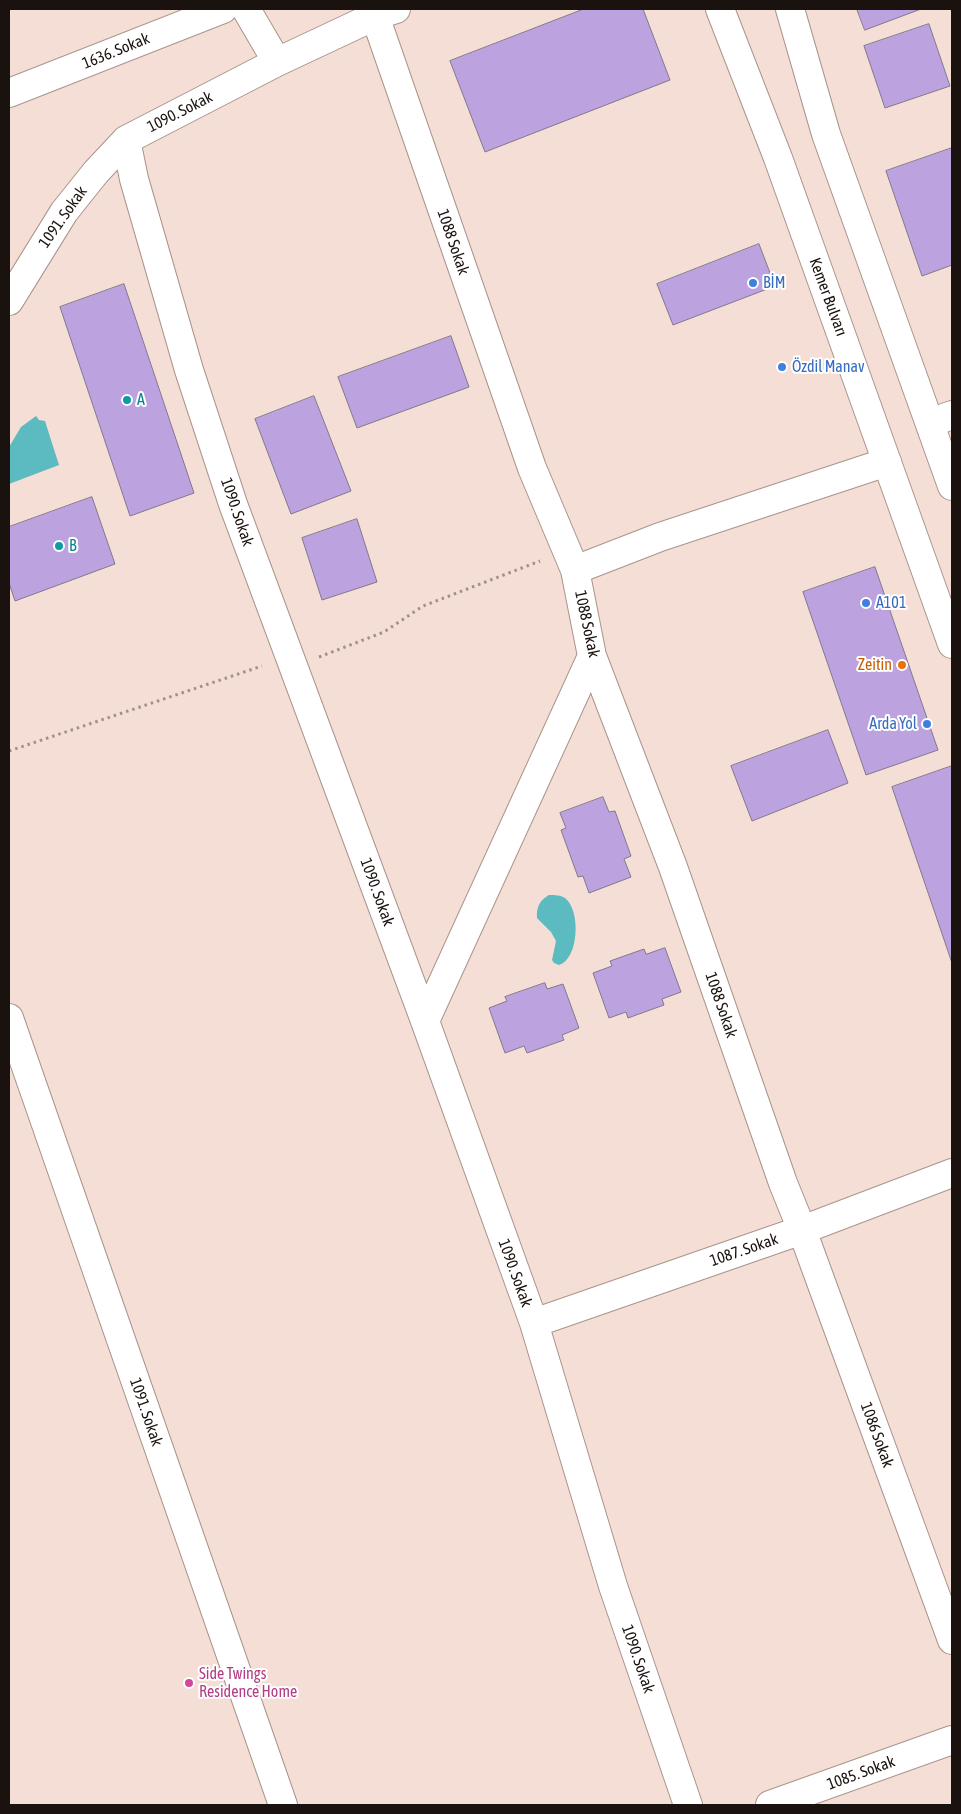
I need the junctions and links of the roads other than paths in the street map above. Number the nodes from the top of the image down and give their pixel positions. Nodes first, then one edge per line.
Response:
1 (223, 9) edge
2 (246, 9) edge
3 (720, 9) edge
4 (790, 9) edge
5 (385, 12) edge
6 (277, 62) junction
7 (9, 94) edge
8 (126, 140) junction
9 (9, 301) edge
10 (941, 419) edge
11 (887, 462) junction
12 (952, 486) edge
13 (575, 570) junction
14 (952, 644) edge
15 (592, 656) junction
16 (9, 1018) edge
17 (425, 1021) junction
18 (952, 1173) edge
19 (802, 1230) junction
20 (534, 1324) junction
21 (952, 1640) edge
22 (952, 1740) edge
23 (283, 1805) edge
24 (688, 1805) edge
25 (770, 1805) edge

1 - 7 street, 1636. Sokak
2 - 6 street
3 - 11 street, Kemer Bulvarı
4 - 10 street
5 - 6 street, 1090. Sokak
5 - 13 street, 1088 Sokak
6 - 8 street, 1090. Sokak
8 - 9 street, 1091. Sokak
8 - 17 street, 1090. Sokak
10 - 12 street
11 - 13 street
11 - 14 street, Kemer Bulvarı
13 - 15 street, 1088 Sokak
15 - 17 street
15 - 19 street, 1088 Sokak
16 - 23 street, 1091. Sokak
17 - 20 street, 1090. Sokak
18 - 19 street, 1087. Sokak
19 - 20 street, 1087. Sokak
19 - 21 street, 1086 Sokak
20 - 24 street, 1090. Sokak
22 - 25 street, 1085. Sokak

